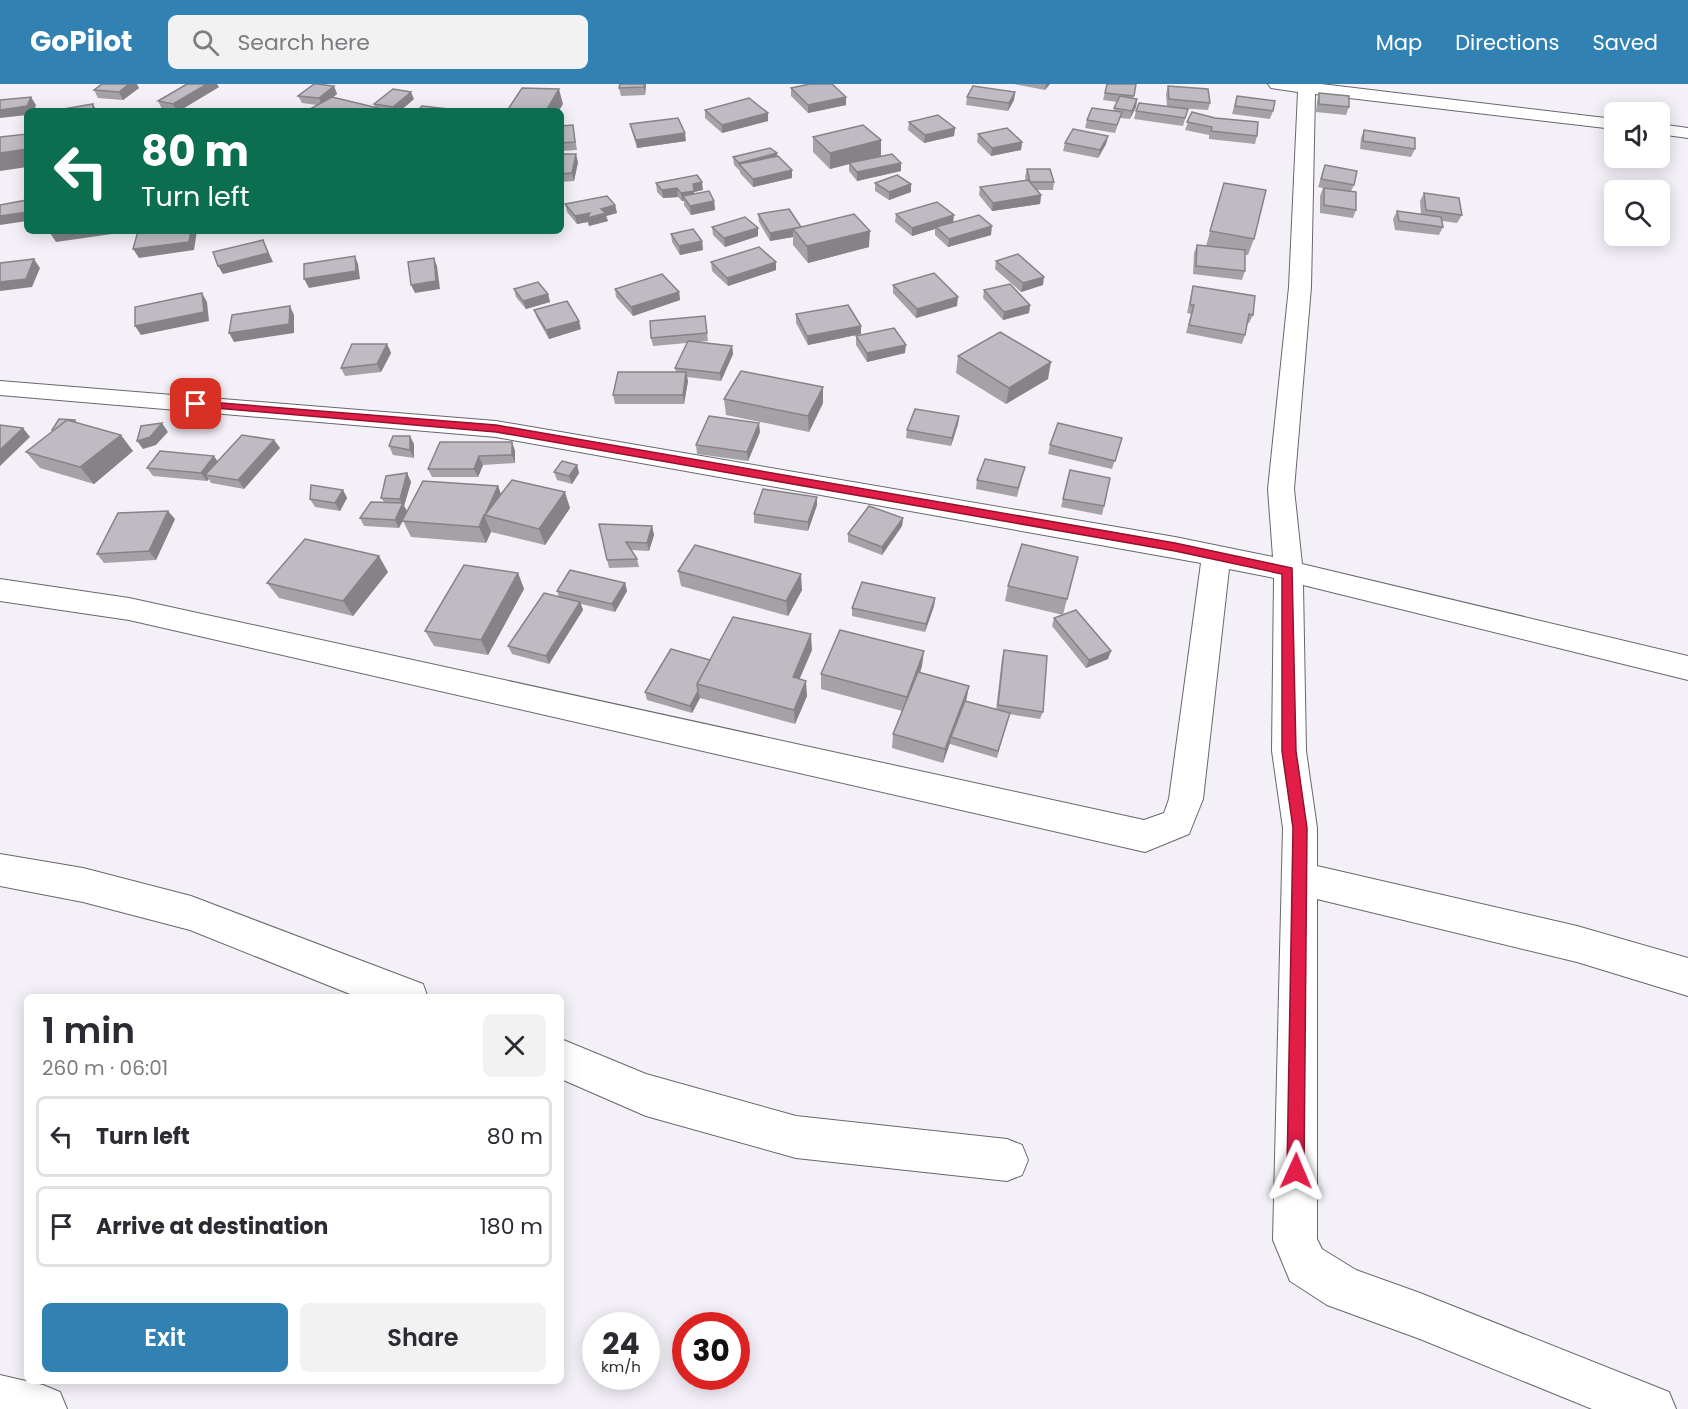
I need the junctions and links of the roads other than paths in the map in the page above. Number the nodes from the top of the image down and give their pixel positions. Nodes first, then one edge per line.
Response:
1 (1297, 85) edge
2 (1604, 123) edge
3 (1670, 131) edge
4 (1688, 133) edge
5 (0, 388) edge
6 (1216, 557) junction
7 (1288, 571) junction
8 (0, 590) edge
9 (1688, 668) edge
10 (0, 870) edge
11 (1299, 878) junction
12 (1688, 977) edge
13 (399, 994) edge
14 (564, 1060) edge
15 (1006, 1160) dead end
16 (0, 1400) edge
17 (43, 1409) edge
18 (1652, 1409) edge

1 - 2 street
1 - 7 street
3 - 4 street
5 - 6 street
6 - 7 street
6 - 8 street
7 - 9 street
7 - 11 street
10 - 13 street
11 - 12 street
11 - 18 street
14 - 15 street
16 - 17 street

